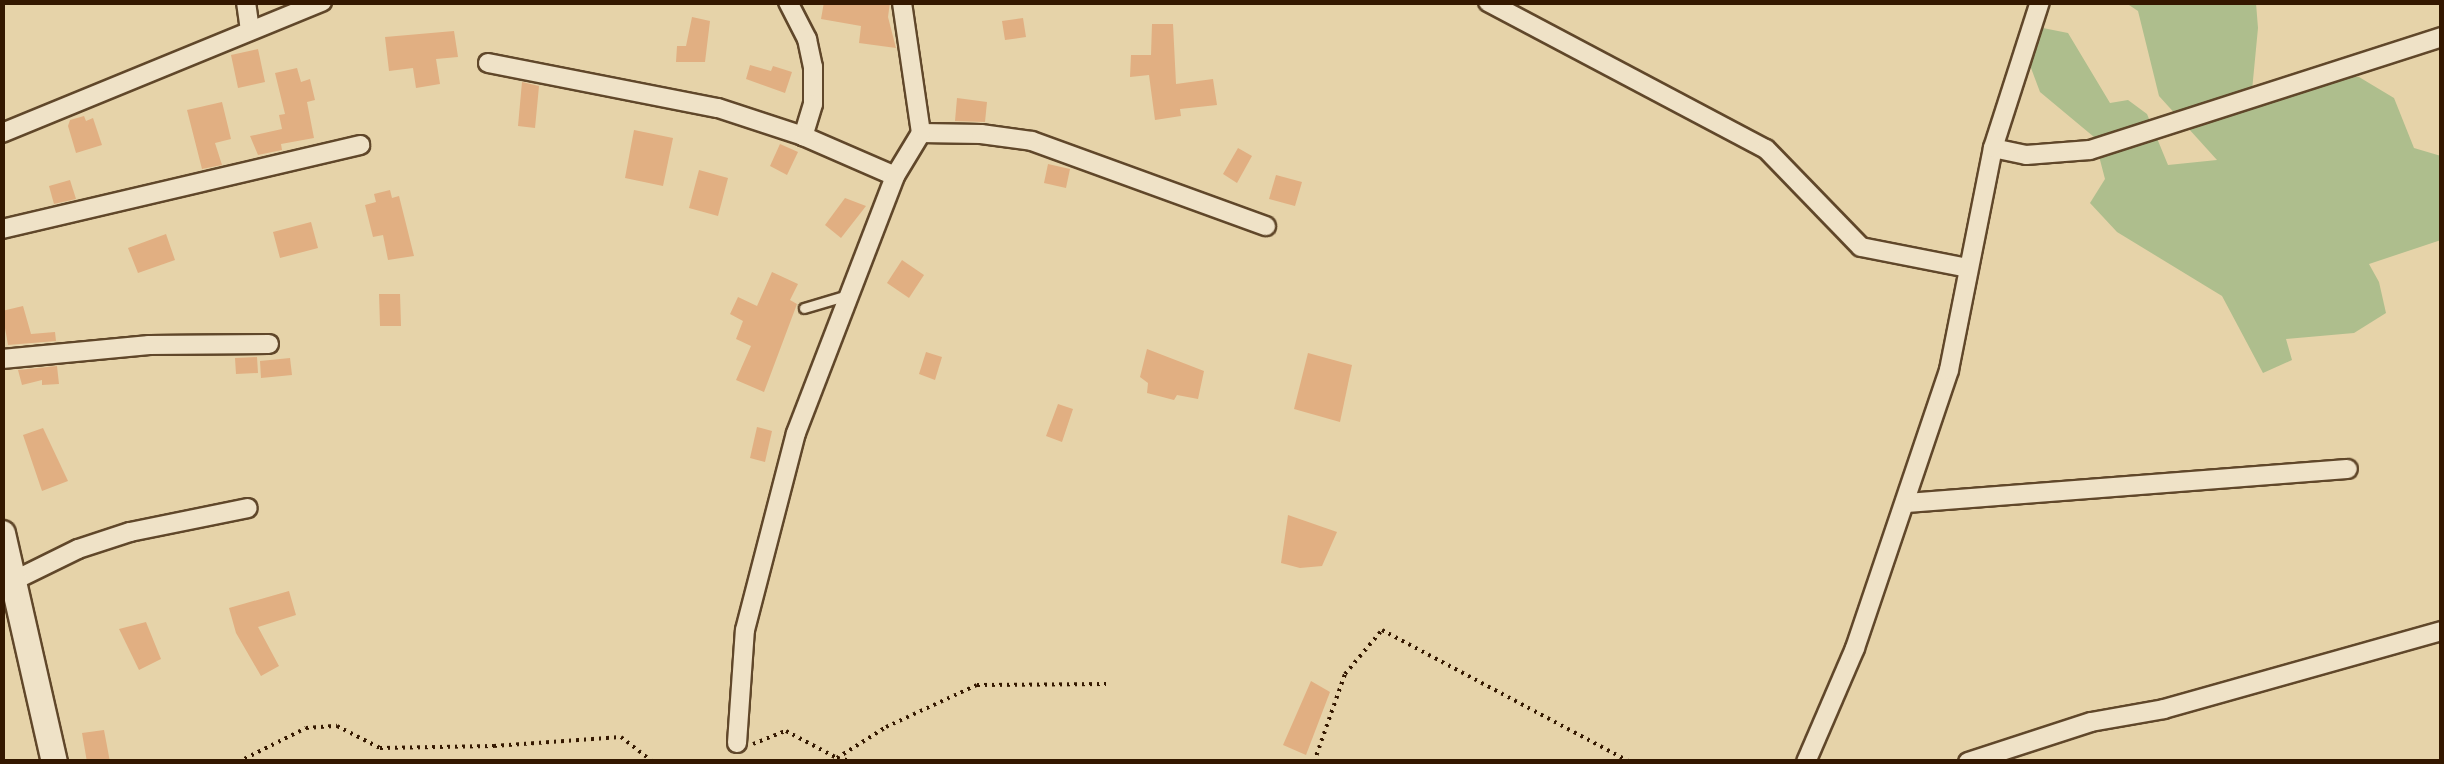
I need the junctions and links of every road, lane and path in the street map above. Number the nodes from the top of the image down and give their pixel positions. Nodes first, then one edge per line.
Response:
1 (246, 2) edge
2 (322, 2) edge
3 (788, 2) edge
4 (902, 2) edge
5 (1488, 2) edge
6 (2040, 2) edge
7 (250, 29) junction
8 (2442, 37) edge
9 (488, 63) dead end
10 (2, 133) edge
11 (921, 133) junction
12 (803, 136) junction
13 (360, 145) dead end
14 (1993, 148) junction
15 (895, 176) junction
16 (1266, 226) dead end
17 (2, 228) edge
18 (1968, 268) junction
19 (851, 294) junction
20 (804, 308) dead end
21 (270, 344) dead end
22 (2, 359) edge
23 (2348, 469) dead end
24 (1906, 503) junction
25 (248, 508) dead end
26 (2, 533) edge
27 (15, 580) junction
28 (2442, 632) edge
29 (1106, 684) dead end
30 (737, 743) joint
31 (837, 758) junction
32 (54, 762) edge
33 (238, 762) edge
34 (653, 762) edge
35 (856, 762) edge
36 (1314, 762) edge
37 (1630, 762) edge
38 (1806, 762) edge
39 (1968, 762) edge

1 - 7 street
2 - 7 street
3 - 12 street
4 - 11 street
5 - 18 street
6 - 14 street
7 - 10 street
8 - 14 street
9 - 12 street
11 - 15 street
11 - 16 street
12 - 15 street
13 - 17 street
14 - 18 street
15 - 19 street
18 - 24 street
19 - 20 lane
19 - 30 street
21 - 22 street
23 - 24 street
24 - 38 street
25 - 27 street
26 - 27 main road
27 - 32 main road
28 - 39 street
29 - 31 path
30 - 31 path
31 - 35 path
33 - 34 path
36 - 37 path

